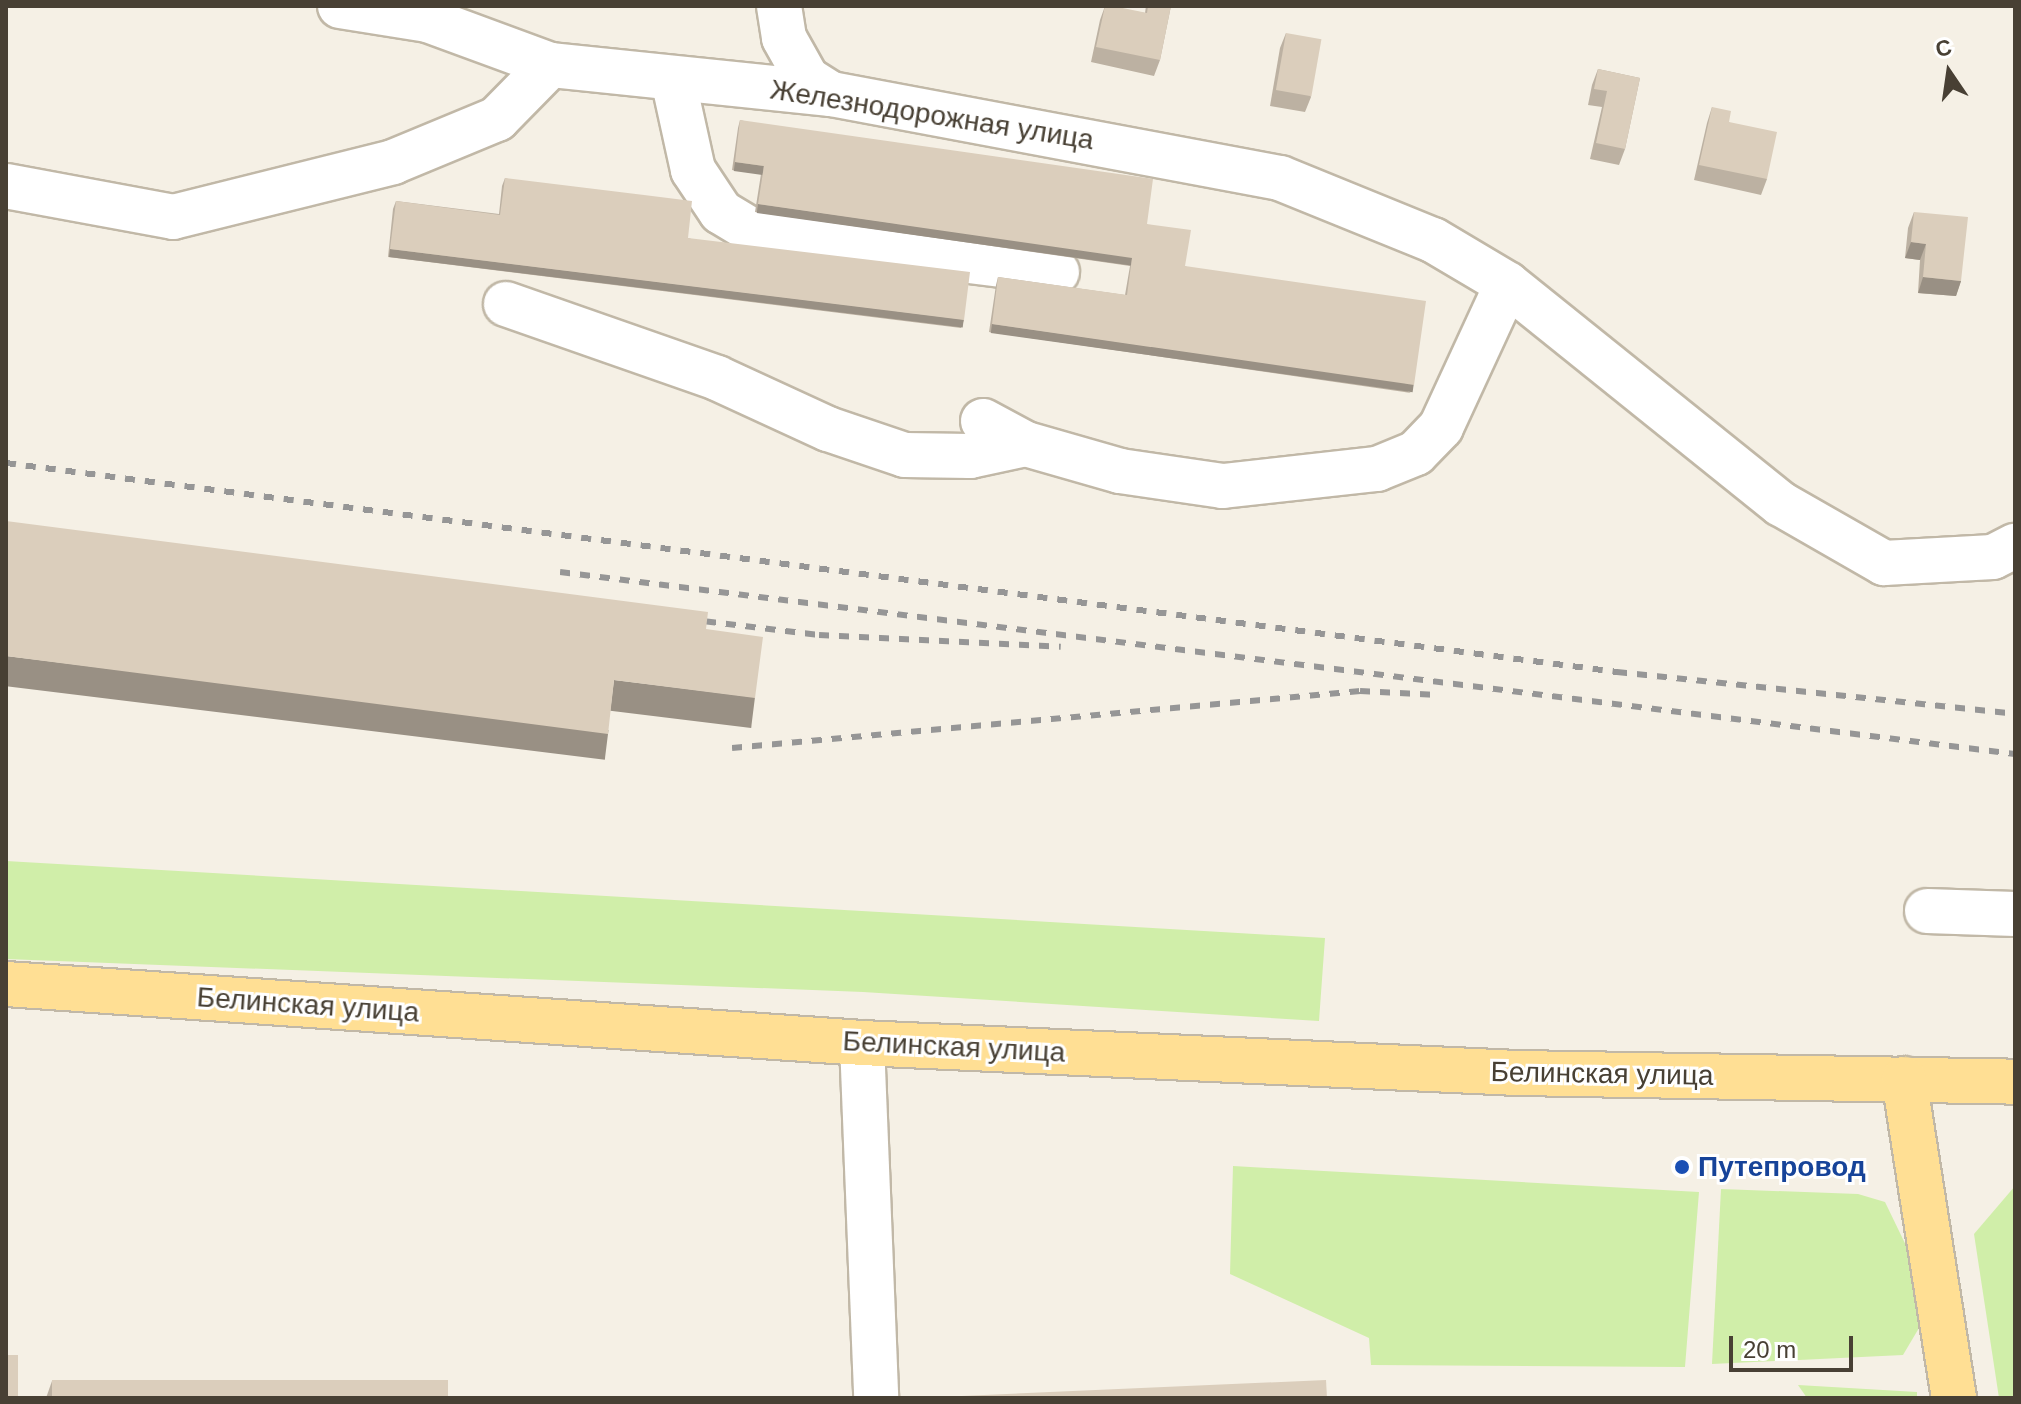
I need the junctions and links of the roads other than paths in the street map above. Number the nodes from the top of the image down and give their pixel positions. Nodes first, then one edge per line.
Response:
1 (340, 6) edge
2 (779, 6) edge
3 (550, 65) junction
4 (673, 79) junction
5 (831, 94) junction
6 (6, 186) edge
7 (1057, 272) dead end
8 (1507, 284) junction
9 (506, 304) dead end
10 (983, 421) dead end
11 (1026, 444) junction
12 (2015, 546) edge
13 (1927, 911) dead end
14 (2015, 914) edge
15 (6, 984) edge
16 (862, 1043) junction
17 (1904, 1079) junction
18 (2015, 1082) edge
19 (876, 1398) edge
20 (1954, 1398) edge

1 - 3 street, Железнодорожная улица
2 - 5 street
3 - 4 street, Железнодорожная улица
3 - 6 street
4 - 5 street, Железнодорожная улица
4 - 7 street
5 - 8 street, Железнодорожная улица
8 - 11 street
8 - 12 street, Железнодорожная улица
9 - 11 street
10 - 11 street
13 - 14 street
15 - 16 main road, Белинская улица
16 - 17 main road, Белинская улица
16 - 19 street
17 - 18 main road, Белинская улица
17 - 20 main road

